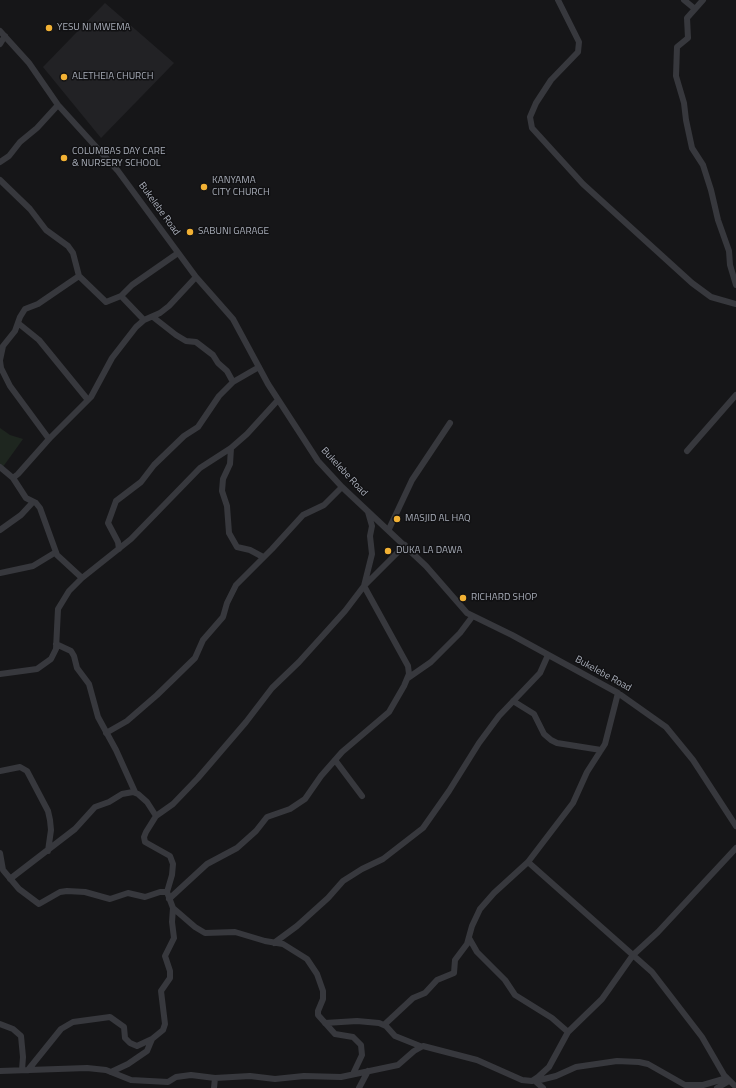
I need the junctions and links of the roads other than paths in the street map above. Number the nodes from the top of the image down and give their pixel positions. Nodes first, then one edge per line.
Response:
1 (558, 0) edge
2 (684, 0) edge
3 (703, 0) edge
4 (695, 9) junction
5 (2, 33) edge
6 (0, 44) edge
7 (58, 105) junction
8 (0, 162) edge
9 (0, 180) edge
10 (178, 253) junction
11 (79, 276) junction
12 (196, 277) junction
13 (736, 285) edge
14 (120, 296) junction
15 (736, 304) edge
16 (153, 317) junction
17 (144, 320) junction
18 (18, 323) junction
19 (0, 361) edge
20 (259, 367) junction
21 (233, 382) junction
22 (736, 395) edge
23 (88, 400) junction
24 (278, 400) junction
25 (450, 423) dead end
26 (49, 439) junction
27 (231, 448) junction
28 (687, 451) dead end
29 (0, 467) edge
30 (13, 478) junction
31 (342, 487) junction
32 (33, 502) junction
33 (368, 511) junction
34 (389, 529) junction
35 (0, 530) edge
36 (405, 545) junction
37 (119, 550) junction
38 (56, 552) junction
39 (263, 557) junction
40 (0, 573) edge
41 (82, 578) junction
42 (364, 586) junction
43 (472, 617) junction
44 (56, 644) junction
45 (548, 655) junction
46 (0, 674) edge
47 (408, 678) junction
48 (618, 693) junction
49 (513, 701) junction
50 (106, 733) junction
51 (602, 750) junction
52 (335, 760) junction
53 (0, 771) edge
54 (135, 792) junction
55 (362, 796) dead end
56 (156, 816) junction
57 (736, 826) edge
58 (736, 848) edge
59 (48, 851) junction
60 (0, 853) edge
61 (528, 862) junction
62 (10, 879) junction
63 (166, 892) junction
64 (169, 899) junction
65 (173, 908) junction
66 (469, 938) junction
67 (274, 943) junction
68 (633, 955) junction
69 (325, 1023) junction
70 (0, 1024) edge
71 (384, 1025) junction
72 (568, 1032) junction
73 (152, 1039) junction
74 (420, 1046) junction
75 (25, 1070) junction
76 (0, 1071) edge
77 (368, 1071) junction
78 (111, 1072) junction
79 (353, 1074) junction
80 (215, 1078) junction
81 (728, 1080) junction
82 (535, 1081) junction
83 (736, 1087) edge
84 (214, 1088) edge
85 (359, 1088) edge
86 (543, 1088) edge
87 (717, 1088) edge

1 - 15 street
2 - 4 street
3 - 4 street
4 - 13 street
5 - 6 street
5 - 7 street, Bukelebe Road
7 - 8 street
7 - 10 street, Bukelebe Road
9 - 11 street
10 - 12 street, Bukelebe Road
10 - 14 street
11 - 14 street
11 - 18 street
12 - 16 street
12 - 20 street, Bukelebe Road
14 - 17 street
16 - 17 street
16 - 21 street
17 - 23 street
18 - 19 street
18 - 23 street
19 - 26 street
20 - 21 street
20 - 24 street, Bukelebe Road
21 - 37 street
22 - 28 street
23 - 26 street
24 - 27 street
24 - 31 street, Bukelebe Road
25 - 34 street
26 - 30 street
27 - 37 street
27 - 39 street
29 - 30 street
30 - 32 street
31 - 33 street, Bukelebe Road
31 - 39 street
32 - 35 street
32 - 38 street
33 - 34 street, Bukelebe Road
33 - 42 street
34 - 36 street, Bukelebe Road
36 - 42 street
36 - 43 street, Bukelebe Road
37 - 41 street
38 - 40 street
38 - 41 street
39 - 50 street
41 - 44 street
42 - 47 street
42 - 56 street
43 - 45 street, Bukelebe Road
43 - 47 street
44 - 46 street
44 - 50 street
45 - 48 street, Bukelebe Road
45 - 49 street
47 - 52 street
48 - 51 street
48 - 57 street, Bukelebe Road
49 - 51 street
49 - 67 street
50 - 54 street
51 - 61 street
52 - 55 street
52 - 64 street
53 - 59 street
54 - 56 street
54 - 59 street
56 - 63 street
58 - 68 street
59 - 62 street
60 - 62 street
61 - 66 street
61 - 68 street
62 - 63 street
63 - 64 street
64 - 65 street
65 - 67 street
65 - 73 street
66 - 71 street
66 - 72 street
67 - 69 street
68 - 72 street
68 - 81 street
69 - 71 street
69 - 79 street
70 - 75 street
71 - 74 street
72 - 82 street
73 - 75 street
73 - 78 street
74 - 77 street
74 - 82 street
75 - 76 street
75 - 78 street
77 - 79 street
77 - 85 street
78 - 80 street
79 - 80 street
80 - 84 street
81 - 82 street
81 - 83 street
81 - 87 street
82 - 86 street

